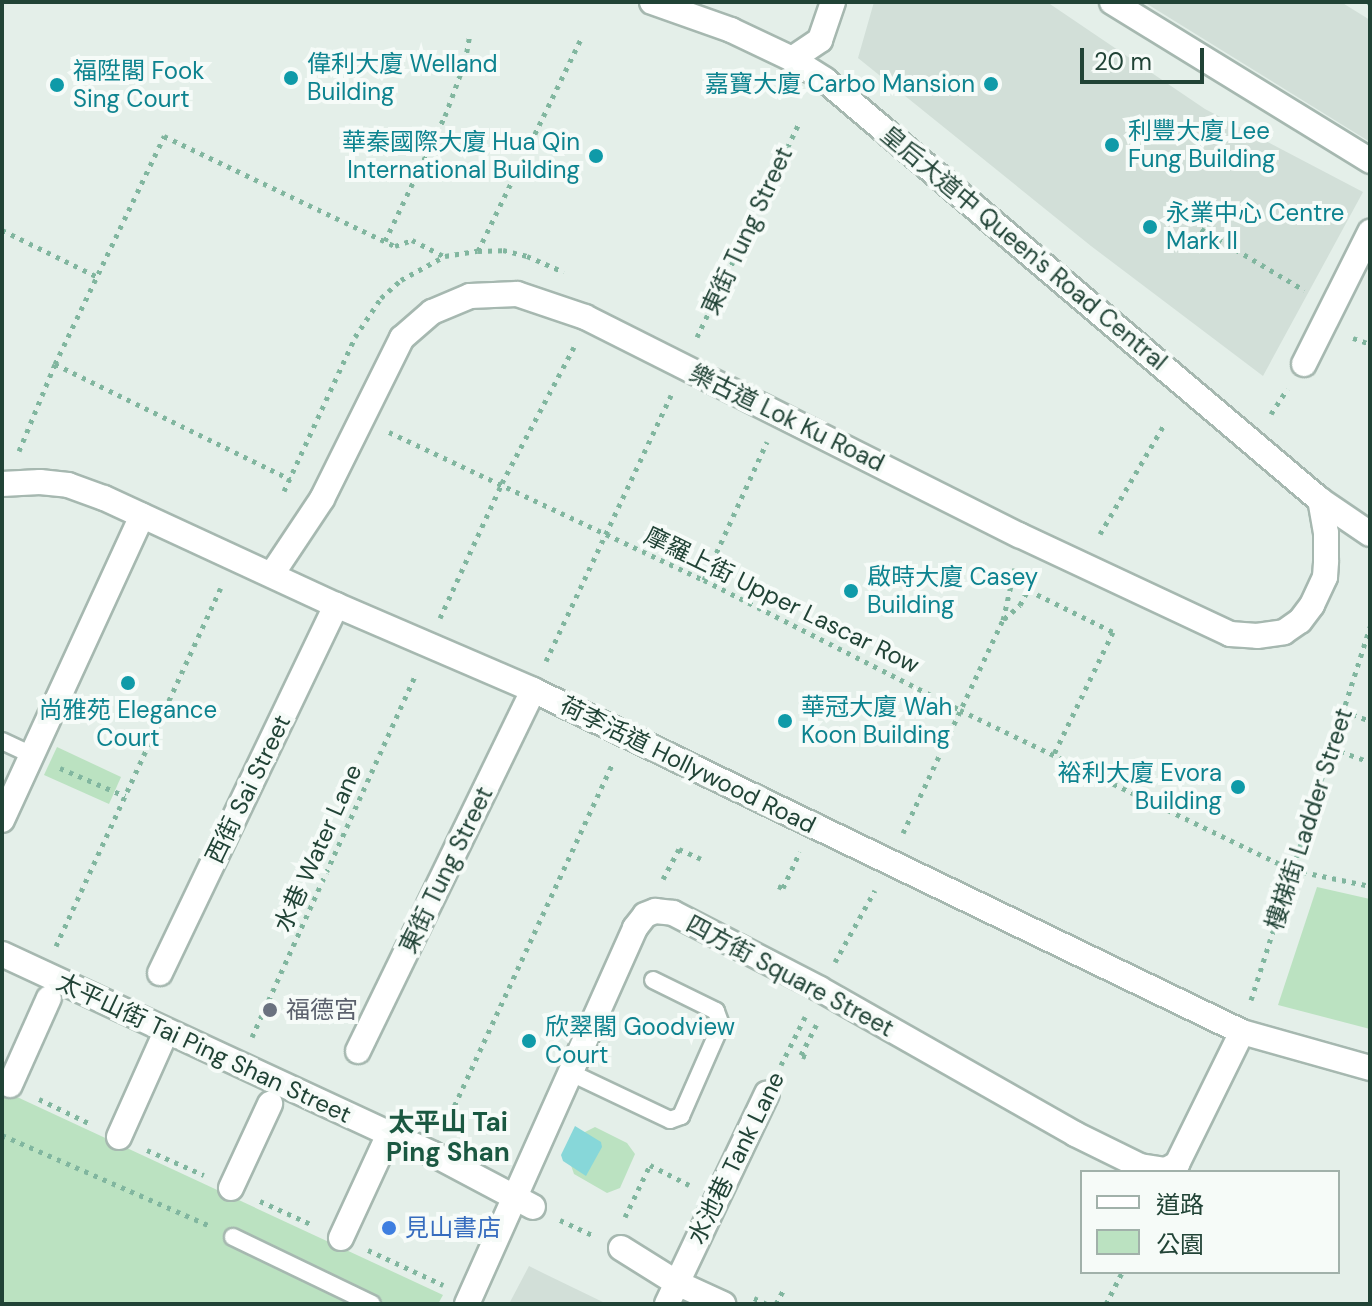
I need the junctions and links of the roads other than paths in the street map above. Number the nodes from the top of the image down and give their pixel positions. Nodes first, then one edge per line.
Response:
1 (652, 2) edge
2 (833, 2) edge
3 (1112, 2) edge
4 (792, 59) junction
5 (1370, 161) edge
6 (1370, 232) edge
7 (1304, 364) dead end
8 (2, 484) edge
9 (1320, 500) junction
10 (142, 516) junction
11 (1370, 534) edge
12 (272, 574) junction
13 (336, 605) junction
14 (537, 681) junction
15 (2, 741) edge
16 (42, 760) junction
17 (2, 820) edge
18 (2, 954) edge
19 (160, 973) dead end
20 (653, 980) dead end
21 (49, 998) dead end
22 (1245, 1021) junction
23 (166, 1032) junction
24 (358, 1051) dead end
25 (1370, 1068) edge
26 (569, 1072) junction
27 (10, 1085) road end
28 (767, 1093) road end
29 (270, 1104) dead end
30 (109, 1132) road end
31 (389, 1134) junction
32 (231, 1188) dead end
33 (523, 1201) junction
34 (233, 1237) road end
35 (350, 1242) road end
36 (621, 1248) road end
37 (672, 1293) edge
38 (372, 1304) edge
39 (467, 1304) edge
40 (723, 1304) edge

1 - 4 street, 皇后大道中 Queen's Road Central
2 - 4 street
3 - 5 street
4 - 9 street, 皇后大道中 Queen's Road Central
6 - 7 street
8 - 10 street, 荷李活道 Hollywood Road
9 - 11 street, 皇后大道中 Queen's Road Central
9 - 12 street, 樂古道 Lok Ku Road
10 - 12 street, 荷李活道 Hollywood Road
10 - 16 street
12 - 13 street, 荷李活道 Hollywood Road
13 - 14 street, 荷李活道 Hollywood Road
13 - 19 street, 西街 Sai Street
14 - 22 street, 荷李活道 Hollywood Road
14 - 24 street, 東街 Tung Street
15 - 16 lane
16 - 17 street
18 - 23 street, 太平山街 Tai Ping Shan Street
20 - 26 lane
21 - 27 street
22 - 25 street, 荷李活道 Hollywood Road
22 - 26 street, 四方街 Square Street
23 - 30 street
23 - 31 street, 太平山街 Tai Ping Shan Street
26 - 33 street, 四方街 Square Street
28 - 37 street, 水池巷 Tank Lane
29 - 32 street
31 - 33 street, 太平山街 Tai Ping Shan Street
31 - 35 street
33 - 39 street, 四方街 Square Street
34 - 38 lane
36 - 37 street
37 - 40 street

